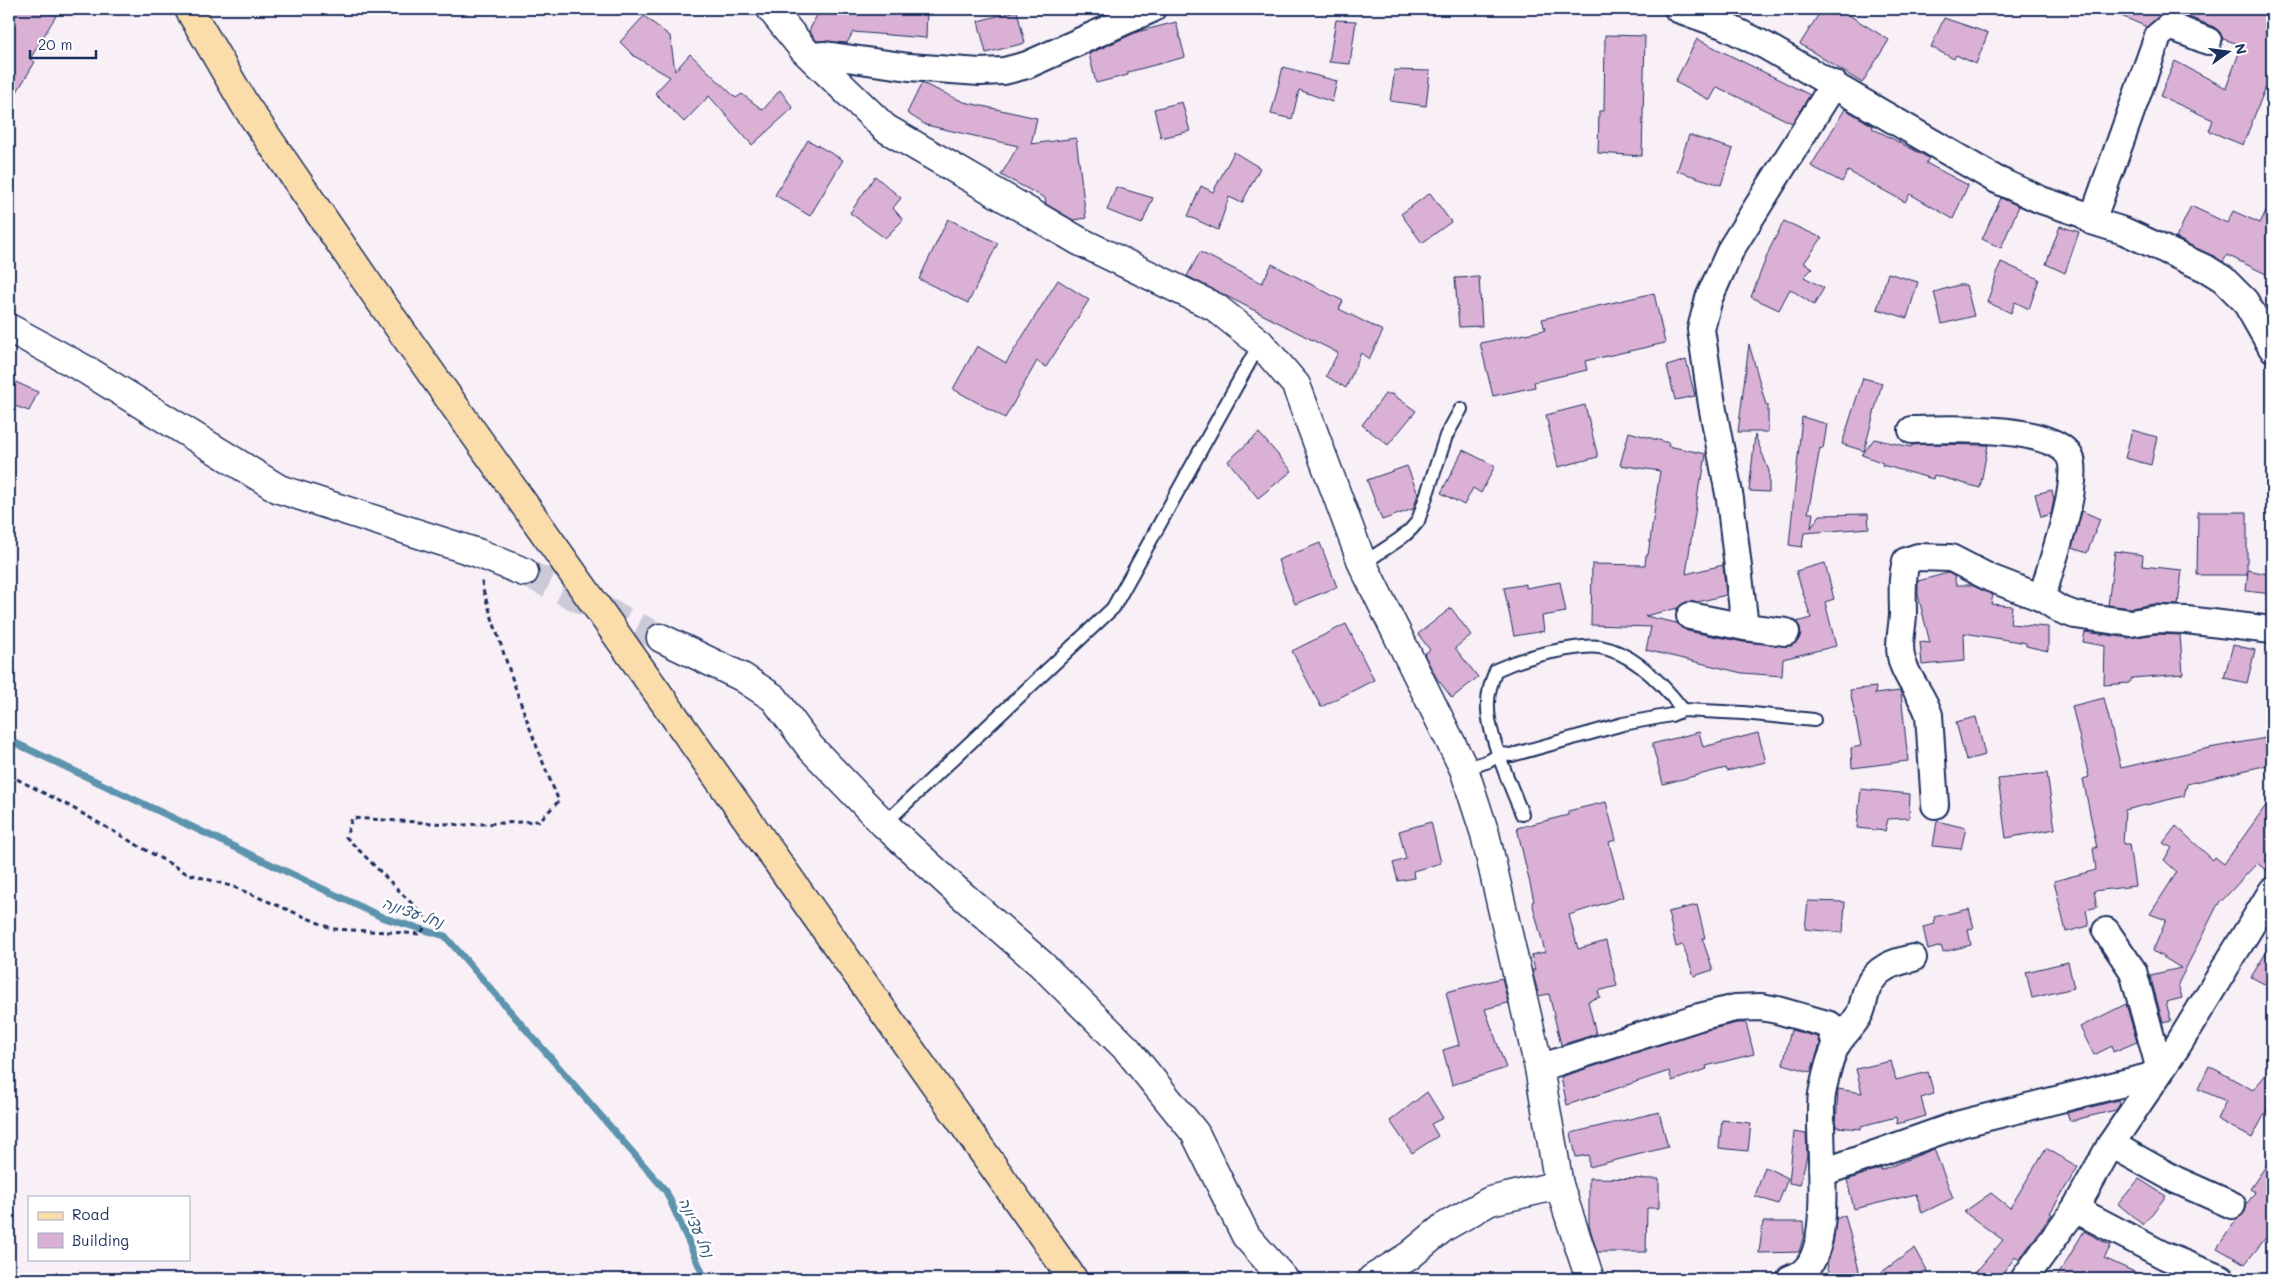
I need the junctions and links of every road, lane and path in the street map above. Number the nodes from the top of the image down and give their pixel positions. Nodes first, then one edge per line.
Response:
1 (189, 9) edge
2 (771, 9) edge
3 (1152, 9) edge
4 (1678, 9) edge
5 (2208, 41) dead end
6 (813, 56) junction
7 (1834, 84) junction
8 (2092, 221) junction
9 (9, 328) edge
10 (1260, 343) junction
11 (2272, 348) edge
12 (1461, 409) dead end
13 (1912, 430) dead end
14 (478, 553) junction
15 (1363, 565) junction
16 (524, 572) tunnel mouth
17 (2042, 598) junction
18 (1690, 616) dead end
19 (1745, 627) junction
20 (2272, 630) edge
21 (1786, 632) dead end
22 (661, 638) tunnel mouth
23 (1683, 710) junction
24 (1814, 720) dead end
25 (1500, 754) junction
26 (1464, 769) junction
27 (9, 775) edge
28 (1935, 805) dead end
29 (1522, 814) dead end
30 (884, 824) junction
31 (2268, 907) edge
32 (2106, 931) dead end
33 (1913, 958) dead end
34 (1836, 1045) junction
35 (1539, 1068) junction
36 (2160, 1070) junction
37 (2111, 1144) junction
38 (1824, 1172) junction
39 (1559, 1185) junction
40 (2232, 1205) dead end
41 (2075, 1209) junction
42 (1073, 1279) edge
43 (1284, 1279) edge
44 (1372, 1279) edge
45 (1590, 1279) edge
46 (1790, 1279) edge
47 (2024, 1279) edge
48 (2221, 1279) edge

1 - 42 main road
2 - 6 main road
3 - 6 street
4 - 7 street
5 - 8 street
6 - 10 main road
7 - 8 street
7 - 19 street
8 - 11 street
9 - 14 main road
10 - 15 main road
10 - 30 lane
12 - 15 lane
13 - 17 street
14 - 16 main road
14 - 27 path
15 - 26 main road
17 - 20 street
17 - 28 street
18 - 19 street
19 - 21 street
22 - 30 main road
23 - 24 lane
23 - 25 lane
23 - 25 lane
25 - 26 lane
25 - 29 lane
26 - 35 main road
30 - 43 main road
31 - 36 street
32 - 36 street
33 - 34 street
34 - 35 street
34 - 38 street
35 - 39 main road
36 - 37 street
36 - 38 street
37 - 40 street
37 - 41 street
38 - 46 street
39 - 44 main road
39 - 45 main road
41 - 47 street
41 - 48 street

